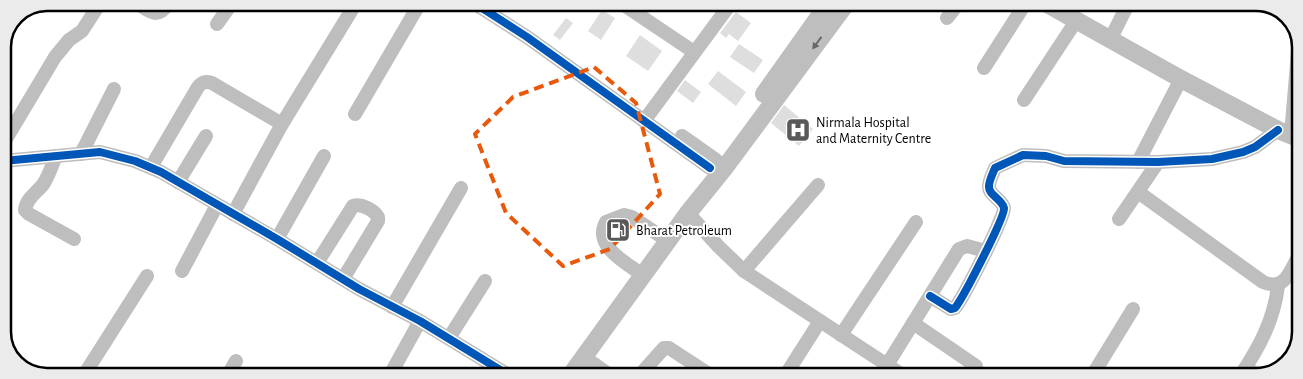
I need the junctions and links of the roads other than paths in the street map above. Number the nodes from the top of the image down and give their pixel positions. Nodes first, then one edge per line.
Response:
1 (95, 11) edge
2 (149, 11) edge
3 (163, 11) edge
4 (226, 11) edge
5 (351, 11) edge
6 (415, 11) edge
7 (496, 11) edge
8 (633, 11) edge
9 (724, 11) edge
10 (818, 11) edge
11 (841, 11) edge
12 (952, 11) edge
13 (1021, 11) edge
14 (1124, 11) edge
15 (1072, 14) edge
16 (947, 18) dead end
17 (217, 24) dead end
18 (1110, 40) junction
19 (694, 52) junction
20 (984, 68) dead end
21 (1181, 79) junction
22 (114, 89) dead end
23 (1024, 100) dead end
24 (355, 114) dead end
25 (1292, 114) edge
26 (646, 118) junction
27 (282, 124) junction
28 (11, 131) edge
29 (1290, 135) edge
30 (206, 136) dead end
31 (81, 154) junction
32 (56, 156) junction
33 (324, 156) dead end
34 (11, 160) edge
35 (1138, 162) junction
36 (1158, 162) junction
37 (713, 164) junction
38 (151, 167) junction
39 (178, 182) junction
40 (818, 185) dead end
41 (461, 188) dead end
42 (1138, 192) junction
43 (217, 205) junction
44 (688, 213) junction
45 (233, 214) junction
46 (1119, 218) dead end
47 (916, 222) dead end
48 (664, 238) junction
49 (277, 239) junction
50 (74, 240) dead end
51 (986, 251) junction
52 (317, 263) junction
53 (1292, 267) edge
54 (182, 270) dead end
55 (744, 271) junction
56 (639, 272) junction
57 (147, 276) dead end
58 (343, 280) junction
59 (485, 281) dead end
60 (1278, 286) junction
61 (930, 296) junction
62 (392, 307) junction
63 (1133, 309) dead end
64 (420, 321) junction
65 (820, 321) junction
66 (913, 323) junction
67 (841, 335) junction
68 (449, 338) junction
69 (584, 357) junction
70 (236, 361) dead end
71 (887, 365) junction
72 (976, 366) dead end
73 (88, 368) edge
74 (232, 368) edge
75 (394, 368) edge
76 (497, 368) edge
77 (566, 368) edge
78 (576, 368) edge
79 (600, 368) edge
80 (646, 368) edge
81 (700, 368) edge
82 (791, 368) edge
83 (892, 368) edge
84 (1097, 368) edge
85 (1246, 368) edge

1 - 28 street
2 - 3 street
4 - 17 street
5 - 27 street
6 - 24 street
7 - 26 street
8 - 19 street
9 - 19 street
10 - 37 main road
11 -> 44 main road
12 - 16 street
13 - 20 street
14 - 18 street
15 - 18 main road
15 - 23 street
18 - 21 main road
19 - 26 street
21 - 29 main road
21 - 35 street
22 - 31 street
25 - 29 street
26 - 37 street
27 - 38 street
27 - 45 street
29 - 36 street
30 - 39 street
31 - 32 street
31 - 38 street
32 - 34 street
32 - 50 street
33 - 49 street
35 - 36 street
35 - 51 street
36 - 42 street
37 - 48 main road
38 - 39 street
39 - 43 street
40 - 55 street
41 - 62 street
42 - 46 street
42 - 60 street
43 - 45 street
43 - 54 street
44 - 48 main road
44 - 55 street
45 - 49 street
47 - 67 street
48 - 56 main road
48 - 56 street
49 - 52 street
51 - 61 street
51 - 61 street
52 - 58 street
52 - 58 street
53 - 60 street
55 - 65 street
56 - 69 main road
56 - 77 main road
57 - 73 street
58 - 62 street
59 - 68 street
60 - 85 street
61 - 66 street
62 - 64 street
63 - 84 street
64 - 68 street
64 - 75 street
65 - 67 street
65 - 82 street
66 - 71 street
66 - 72 street
67 - 71 street
68 - 76 street
69 - 78 main road
69 - 79 street
70 - 74 street
71 - 83 street
80 - 81 street

